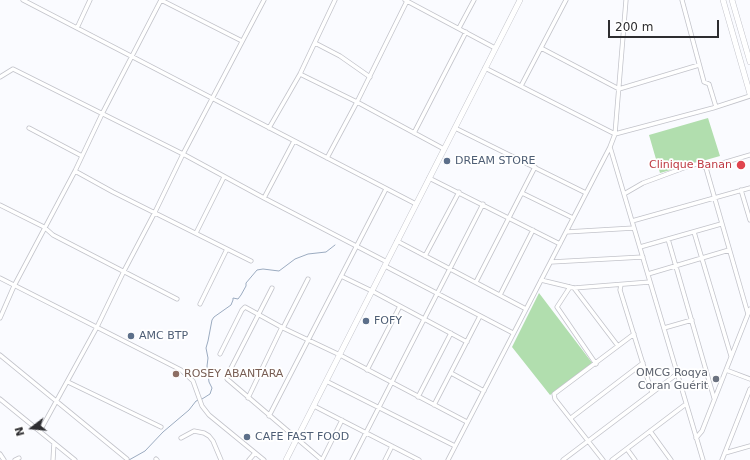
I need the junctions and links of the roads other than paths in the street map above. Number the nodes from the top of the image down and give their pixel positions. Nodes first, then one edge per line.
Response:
1 (23, 0) edge
2 (90, 0) edge
3 (161, 0) edge
4 (264, 0) edge
5 (335, 0) edge
6 (474, 0) edge
7 (520, 0) edge
8 (566, 0) edge
9 (626, 0) edge
10 (682, 0) edge
11 (723, 0) edge
12 (732, 0) edge
13 (406, 1) edge
14 (77, 28) junction
15 (459, 28) junction
16 (466, 32) junction
17 (242, 41) junction
18 (315, 43) junction
19 (495, 48) junction
20 (541, 48) junction
21 (132, 56) junction
22 (750, 62) edge
23 (699, 65) junction
24 (485, 68) junction
25 (300, 74) junction
26 (1, 75) edge
27 (370, 77) junction
28 (520, 86) junction
29 (619, 89) junction
30 (750, 95) edge
31 (213, 98) junction
32 (357, 102) junction
33 (716, 106) junction
34 (102, 114) junction
35 (28, 128) dead end
36 (269, 128) junction
37 (455, 128) junction
38 (414, 133) junction
39 (615, 134) junction
40 (294, 141) junction
41 (610, 147) junction
42 (444, 149) junction
43 (183, 154) junction
44 (750, 155) edge
45 (82, 156) junction
46 (327, 158) junction
47 (535, 167) junction
48 (706, 168) junction
49 (75, 171) junction
50 (224, 177) junction
51 (430, 178) junction
52 (750, 188) edge
53 (386, 189) junction
54 (741, 190) junction
55 (459, 192) junction
56 (522, 193) junction
57 (586, 193) junction
58 (624, 194) junction
59 (264, 198) junction
60 (714, 198) junction
61 (416, 204) junction
62 (483, 204) junction
63 (0, 205) edge
64 (155, 212) junction
65 (509, 217) junction
66 (573, 218) junction
67 (750, 220) edge
68 (632, 221) junction
69 (721, 224) junction
70 (44, 227) junction
71 (634, 228) junction
72 (533, 230) junction
73 (566, 232) junction
74 (694, 232) junction
75 (196, 233) junction
76 (668, 239) junction
77 (397, 241) junction
78 (560, 244) junction
79 (357, 246) junction
80 (640, 247) junction
81 (227, 249) junction
82 (729, 250) junction
83 (425, 256) junction
84 (643, 257) junction
85 (702, 258) junction
86 (251, 261) dead end
87 (551, 262) junction
88 (386, 264) junction
89 (676, 266) junction
90 (450, 269) junction
91 (124, 270) junction
92 (648, 274) junction
93 (341, 276) junction
94 (0, 278) edge
95 (308, 279) dead end
96 (541, 280) junction
97 (476, 282) junction
98 (650, 282) junction
99 (621, 285) junction
100 (14, 286) junction
101 (570, 287) junction
102 (272, 288) dead end
103 (574, 288) junction
104 (372, 291) junction
105 (437, 293) junction
106 (500, 295) junction
107 (177, 299) dead end
108 (200, 304) dead end
109 (400, 306) junction
110 (526, 309) junction
111 (750, 310) edge
112 (258, 314) junction
113 (748, 314) junction
114 (480, 316) junction
115 (0, 318) edge
116 (424, 319) junction
117 (692, 320) junction
118 (97, 327) junction
119 (283, 327) junction
120 (664, 328) junction
121 (451, 333) junction
122 (513, 333) junction
123 (634, 334) junction
124 (309, 340) junction
125 (467, 342) junction
126 (618, 346) junction
127 (220, 354) dead end
128 (0, 355) edge
129 (340, 355) junction
130 (731, 356) junction
131 (643, 363) junction
132 (596, 364) junction
133 (366, 370) junction
134 (726, 370) junction
135 (451, 373) junction
136 (677, 374) junction
137 (750, 379) edge
138 (68, 382) junction
139 (326, 382) junction
140 (392, 383) junction
141 (750, 389) edge
142 (484, 391) junction
143 (652, 393) junction
144 (418, 396) junction
145 (248, 398) junction
146 (714, 398) junction
147 (0, 399) edge
148 (57, 402) junction
149 (686, 404) junction
150 (434, 405) junction
151 (314, 406) junction
152 (379, 408) junction
153 (269, 416) junction
154 (571, 418) junction
155 (342, 420) junction
156 (468, 422) junction
157 (161, 427) dead end
158 (40, 431) junction
159 (650, 431) junction
160 (366, 433) junction
161 (181, 438) dead end
162 (696, 438) junction
163 (297, 439) junction
164 (588, 441) junction
165 (54, 443) junction
166 (392, 446) junction
167 (455, 446) junction
168 (750, 446) edge
169 (627, 449) junction
170 (255, 452) junction
171 (725, 453) junction
172 (0, 454) edge
173 (127, 459) edge
174 (4, 460) edge
175 (53, 460) edge
176 (75, 460) edge
177 (221, 460) edge
178 (248, 460) edge
179 (264, 460) edge
180 (286, 460) edge
181 (322, 460) edge
182 (352, 460) edge
183 (385, 460) edge
184 (417, 460) edge
185 (448, 460) edge
186 (563, 460) edge
187 (603, 460) edge
188 (612, 460) edge
189 (635, 460) edge
190 (671, 460) edge
191 (703, 460) edge
192 (722, 460) edge

1 - 14 street
2 - 14 street
3 - 17 street
3 - 21 street
4 - 17 street
5 - 18 street
6 - 15 street
7 - 19 main road
8 - 20 street
9 - 29 street
10 - 23 street
11 - 30 main road
12 - 22 main road
13 - 15 street
13 - 27 street
14 - 21 street
15 - 16 street
16 - 19 street
16 - 38 street
17 - 31 street
18 - 25 street
18 - 27 street
19 - 24 main road
20 - 28 street
20 - 29 street
21 - 31 street
21 - 34 street
23 - 29 street
23 - 33 street
24 - 28 street
24 - 37 main road
25 - 32 street
25 - 36 street
26 - 34 street
27 - 32 street
28 - 39 street
29 - 39 street
30 - 33 street
31 - 36 street
31 - 43 street
32 - 38 street
32 - 46 street
33 - 39 street
34 - 43 street
34 - 45 street
35 - 45 street
36 - 40 street
37 - 42 main road
37 - 47 street
38 - 42 street
39 - 41 street
40 - 46 street
40 - 59 street
41 - 57 street
41 - 58 street
42 - 51 main road
43 - 50 street
43 - 64 street
44 - 48 street
45 - 49 street
46 - 53 street
47 - 56 street
47 - 57 street
48 - 58 street
48 - 60 street
49 - 64 street
49 - 70 street
50 - 59 street
50 - 75 street
51 - 55 street
51 - 61 main road
52 - 54 street
53 - 61 street
53 - 79 street
54 - 60 street
54 - 67 street
55 - 62 street
55 - 83 street
56 - 65 street
56 - 66 street
57 - 66 street
58 - 68 street
59 - 79 street
60 - 68 street
60 - 69 street
61 - 77 main road
62 - 65 street
62 - 90 street
63 - 70 street
64 - 75 street
64 - 91 street
65 - 72 street
65 - 97 street
66 - 73 street
68 - 71 street
69 - 74 street
69 - 82 street
70 - 91 street
70 - 100 street
71 - 73 street
71 - 80 street
72 - 78 street
72 - 106 street
73 - 78 street
74 - 76 street
74 - 85 street
75 - 81 street
76 - 80 street
76 - 89 street
77 - 83 street
77 - 88 main road
78 - 87 street
79 - 88 street
79 - 93 street
80 - 84 street
81 - 86 street
81 - 108 street
82 - 85 street
82 - 113 street
83 - 90 street
84 - 87 street
84 - 92 street
85 - 89 street
85 - 130 street
87 - 96 street
88 - 104 main road
88 - 105 street
89 - 92 street
89 - 117 street
90 - 97 street
90 - 105 street
91 - 107 street
91 - 118 street
92 - 98 street
93 - 104 street
93 - 124 street
94 - 100 street
95 - 119 street
96 - 101 street
96 - 110 street
97 - 106 street
98 - 99 street
98 - 120 street
99 - 103 street
99 - 123 street
100 - 115 street
100 - 118 street
101 - 103 street
101 - 132 street
102 - 112 street
103 - 126 street
104 - 109 street
104 - 129 main road
105 - 114 street
105 - 116 street
106 - 110 street
109 - 116 street
109 - 133 street
110 - 122 street
111 - 113 street
112 - 119 street
112 - 127 street
112 - 145 street
113 - 130 street
114 - 122 street
114 - 125 street
116 - 121 street
116 - 140 street
117 - 120 street
117 - 146 street
118 - 138 street
118 - 170 street
119 - 124 street
119 - 145 street
120 - 136 street
121 - 125 street
121 - 144 street
122 - 142 street
123 - 126 street
123 - 131 street
124 - 129 street
124 - 153 street
125 - 135 street
126 - 132 street
128 - 148 street
129 - 133 street
129 - 139 main road
130 - 134 street
131 - 143 street
131 - 154 street
132 - 154 street
133 - 140 street
134 - 137 street
134 - 146 street
135 - 142 street
135 - 150 street
136 - 143 street
136 - 149 street
138 - 148 street
138 - 157 street
139 - 151 main road
139 - 152 street
140 - 144 street
140 - 152 street
141 - 171 street
142 - 156 street
143 - 164 street
144 - 150 street
145 - 153 street
146 - 162 street
147 - 158 street
148 - 158 street
148 - 173 street
149 - 159 street
149 - 162 street
150 - 156 street
151 - 155 street
151 - 163 main road
152 - 160 street
152 - 167 street
153 - 163 street
154 - 164 street
155 - 160 street
155 - 181 street
156 - 167 street
158 - 165 street
159 - 169 street
159 - 190 street
160 - 166 street
160 - 182 street
161 - 177 street
162 - 191 street
163 - 180 main road
163 - 181 street
164 - 186 street
164 - 187 street
165 - 175 street
165 - 176 street
166 - 183 street
166 - 184 street
167 - 185 street
168 - 171 street
169 - 188 street
169 - 189 street
170 - 178 street
170 - 179 street
171 - 192 street
172 - 174 street

